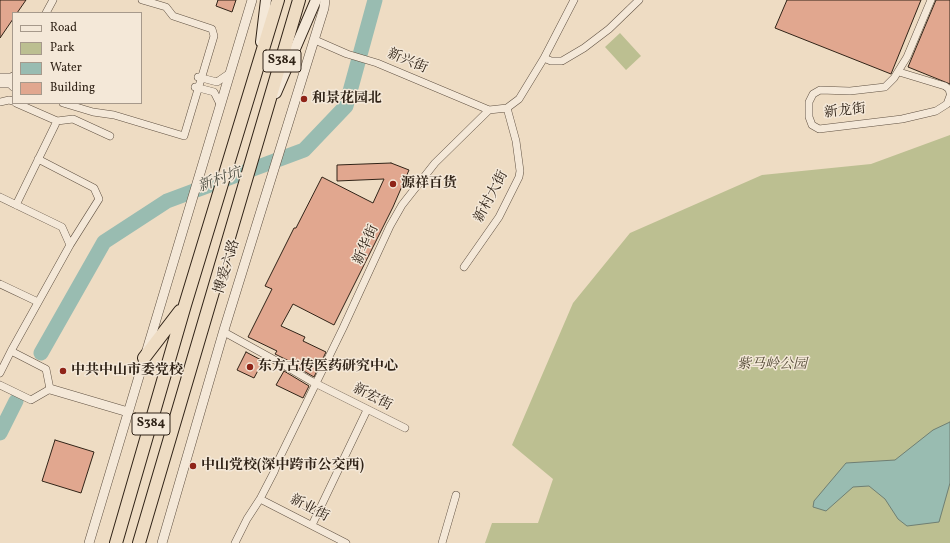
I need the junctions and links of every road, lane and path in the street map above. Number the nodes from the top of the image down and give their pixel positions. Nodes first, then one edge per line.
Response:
1 (53, 0) edge
2 (56, 0) edge
3 (133, 0) edge
4 (142, 0) edge
5 (252, 0) edge
6 (266, 0) edge
7 (278, 0) edge
8 (299, 0) edge
9 (316, 0) edge
10 (326, 0) edge
11 (574, 0) edge
12 (639, 0) edge
13 (931, 0) edge
14 (47, 12) edge
15 (50, 12) edge
16 (315, 40) junction
17 (544, 58) junction
18 (259, 64) junction
19 (899, 72) junction
20 (230, 73) junction
21 (0, 77) edge
22 (200, 77) junction
23 (12, 81) edge
24 (0, 84) edge
25 (197, 87) junction
26 (950, 93) edge
27 (950, 96) edge
28 (12, 101) edge
29 (0, 102) edge
30 (18, 104) edge
31 (65, 104) edge
32 (77, 104) edge
33 (220, 104) junction
34 (507, 108) junction
35 (489, 110) junction
36 (57, 121) junction
37 (264, 123) junction
38 (110, 136) dead end
39 (38, 159) junction
40 (0, 197) edge
41 (16, 205) junction
42 (70, 245) junction
43 (464, 268) dead end
44 (0, 284) edge
45 (38, 302) junction
46 (185, 305) junction
47 (224, 332) junction
48 (11, 351) junction
49 (144, 358) junction
50 (0, 373) edge
51 (316, 384) junction
52 (0, 385) edge
53 (50, 389) junction
54 (367, 410) junction
55 (128, 412) junction
56 (405, 428) dead end
57 (456, 495) dead end
58 (260, 499) junction
59 (312, 525) junction
60 (89, 543) edge
61 (116, 543) edge
62 (139, 543) edge
63 (162, 543) edge
64 (235, 543) edge
65 (346, 543) edge
66 (442, 543) edge

1 - 14 street
2 - 15 street
3 - 22 street
4 - 22 street
5 - 20 street
6 - 18 main road
7 - 18 highway, S384
8 - 37 highway, 博爱六路 / S384
9 - 37 main road
10 - 16 street, 博爱六路
11 - 17 street
12 - 17 street
13 - 19 street, 新龙街
16 - 35 street, 新兴街
16 - 47 street, 博爱六路
17 - 34 street
18 - 46 highway, S384
19 - 26 street
19 - 27 street, 新龙街
20 - 22 street
20 - 33 street
21 - 23 street
22 - 25 street
23 - 24 street
25 - 31 street
25 - 32 street
25 - 33 street
28 - 29 street
30 - 36 street
33 - 49 street
34 - 35 street
34 - 43 street, 新村大街
35 - 51 street, 新华街
36 - 38 street
36 - 39 street
37 - 62 highway, 博爱六路 / S384
39 - 41 street
39 - 42 street
40 - 41 street
41 - 42 street
42 - 45 street
44 - 45 street
45 - 48 street
46 - 49 highway
46 - 61 highway, S384
47 - 51 street, 新宏街
47 - 63 street, 博爱六路
48 - 50 street
48 - 53 street
49 - 55 street
51 - 54 street, 新宏街
51 - 58 street, 新华街
52 - 53 street
53 - 55 street
54 - 56 street, 新宏街
54 - 59 street
55 - 60 street
57 - 66 street
58 - 59 street, 新业街
58 - 64 street, 新华街
59 - 65 street, 新业街

